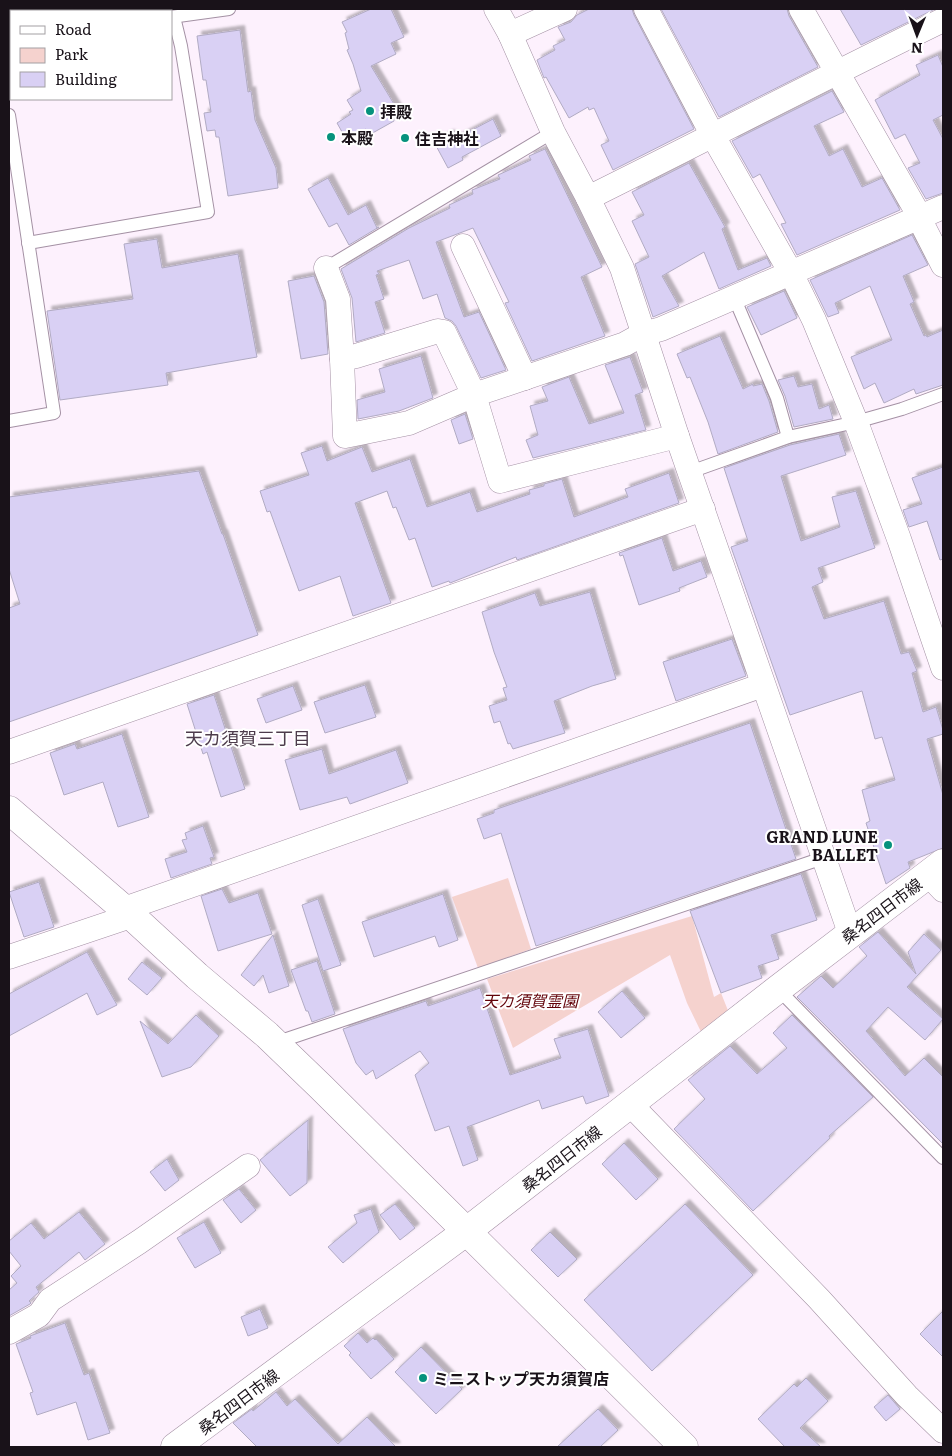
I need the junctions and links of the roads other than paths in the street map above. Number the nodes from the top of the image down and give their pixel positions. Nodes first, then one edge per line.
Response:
1 (229, 9) edge
2 (496, 9) edge
3 (565, 9) edge
4 (646, 9) edge
5 (801, 9) edge
6 (204, 11) edge
7 (173, 17) edge
8 (943, 20) edge
9 (510, 34) junction
10 (838, 72) junction
11 (9, 115) edge
12 (553, 132) junction
13 (713, 136) junction
14 (588, 198) junction
15 (929, 214) edge
16 (28, 243) junction
17 (462, 246) dead end
18 (943, 265) edge
19 (326, 268) joint
20 (791, 273) junction
21 (734, 297) junction
22 (643, 334) junction
23 (342, 359) junction
24 (525, 378) junction
25 (943, 394) edge
26 (474, 395) junction
27 (9, 421) edge
28 (856, 422) junction
29 (677, 436) junction
30 (788, 437) junction
31 (690, 472) junction
32 (703, 509) junction
33 (937, 626) edge
34 (943, 668) edge
35 (763, 685) junction
36 (9, 752) edge
37 (9, 810) edge
38 (823, 858) junction
39 (938, 876) edge
40 (128, 912) junction
41 (850, 933) junction
42 (9, 957) edge
43 (778, 989) junction
44 (275, 1044) junction
45 (630, 1104) junction
46 (943, 1158) edge
47 (248, 1166) dead end
48 (466, 1231) junction
49 (9, 1332) edge
50 (943, 1432) edge
51 (176, 1447) edge
52 (684, 1447) edge

1 - 6 lane
2 - 9 street
3 - 9 street
4 - 13 street
5 - 10 street
6 - 7 lane
7 - 16 lane
8 - 10 street
9 - 12 street
10 - 13 street
10 - 15 street
11 - 16 lane
12 - 14 street
12 - 19 lane
13 - 14 street
13 - 20 street
14 - 22 street
15 - 18 street
15 - 20 street
16 - 27 lane
17 - 24 street
19 - 23 street
20 - 21 street
20 - 28 street
21 - 22 street
21 - 30 lane
22 - 24 street
22 - 29 street
23 - 26 street
23 - 26 street
24 - 26 street
25 - 28 lane
26 - 29 street
28 - 30 lane
28 - 33 street
29 - 31 street
30 - 31 lane
31 - 32 street
32 - 35 street
32 - 36 street
33 - 34 street
35 - 38 street
35 - 40 street
37 - 40 main road
38 - 41 street
38 - 44 lane
39 - 41 main road, 桑名四日市線
40 - 42 street
40 - 44 main road
41 - 43 main road, 桑名四日市線
43 - 45 main road, 桑名四日市線
43 - 46 lane
44 - 48 main road
45 - 48 main road, 桑名四日市線
45 - 50 street
47 - 49 street
48 - 51 main road, 桑名四日市線
48 - 52 main road

